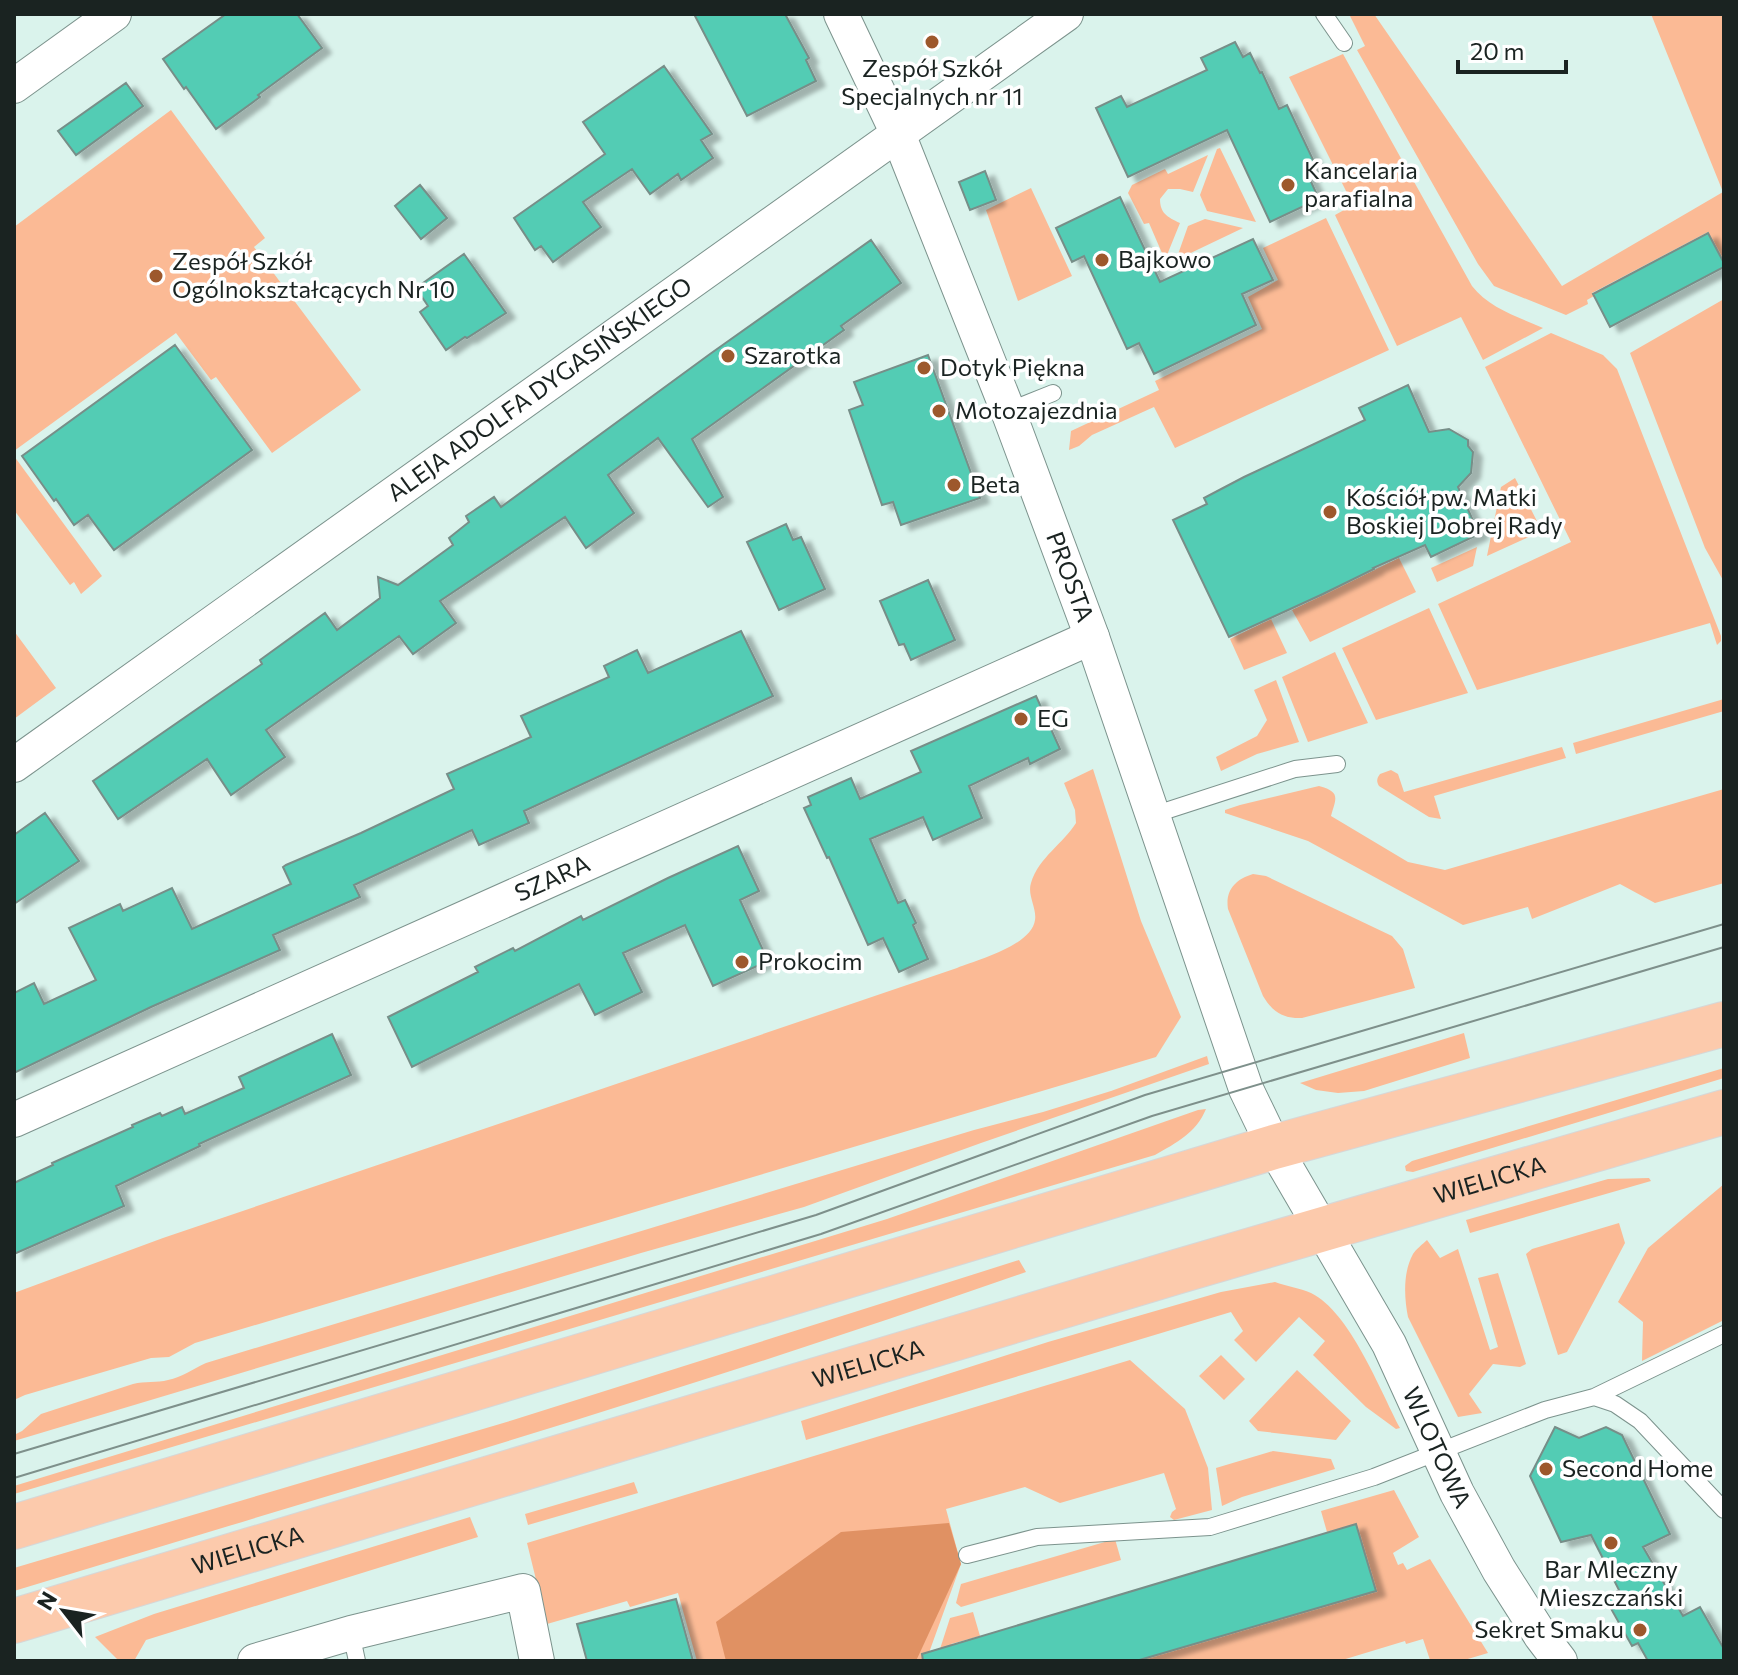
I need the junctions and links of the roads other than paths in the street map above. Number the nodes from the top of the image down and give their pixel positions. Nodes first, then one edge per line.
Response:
1 (114, 14) edge
2 (841, 14) edge
3 (1066, 14) edge
4 (1324, 14) edge
5 (1344, 43) dead end
6 (14, 86) edge
7 (898, 134) junction
8 (1053, 393) dead end
9 (1008, 411) junction
10 (1092, 637) junction
11 (1337, 764) dead end
12 (14, 765) edge
13 (1153, 815) junction
14 (1724, 1024) edge
15 (1724, 1112) edge
16 (14, 1120) edge
17 (1274, 1147) junction
18 (1321, 1230) junction
19 (1724, 1334) edge
20 (1594, 1397) junction
21 (1439, 1453) junction
22 (1724, 1510) edge
23 (14, 1527) edge
24 (967, 1555) dead end
25 (14, 1621) edge
26 (354, 1647) edge
27 (255, 1661) edge
28 (537, 1661) edge
29 (1560, 1661) edge

1 - 6 street
2 - 7 street, PROSTA
3 - 7 street, ALEJA ADOLFA DYGASIŃSKIEGO
4 - 5 lane
7 - 9 street, PROSTA
7 - 12 street, ALEJA ADOLFA DYGASIŃSKIEGO
8 - 9 lane
9 - 10 street, PROSTA
10 - 13 street, PROSTA
10 - 16 street, SZARA
11 - 13 lane
13 - 17 street, PROSTA
14 - 17 main road
15 - 18 main road, WIELICKA
17 - 18 street, WLOTOWA
17 - 23 main road
18 - 21 street, WLOTOWA
18 - 25 main road, WIELICKA
19 - 20 lane
20 - 21 lane
20 - 22 lane
21 - 24 lane
21 - 29 street, WLOTOWA
26 - 27 street
26 - 28 street

